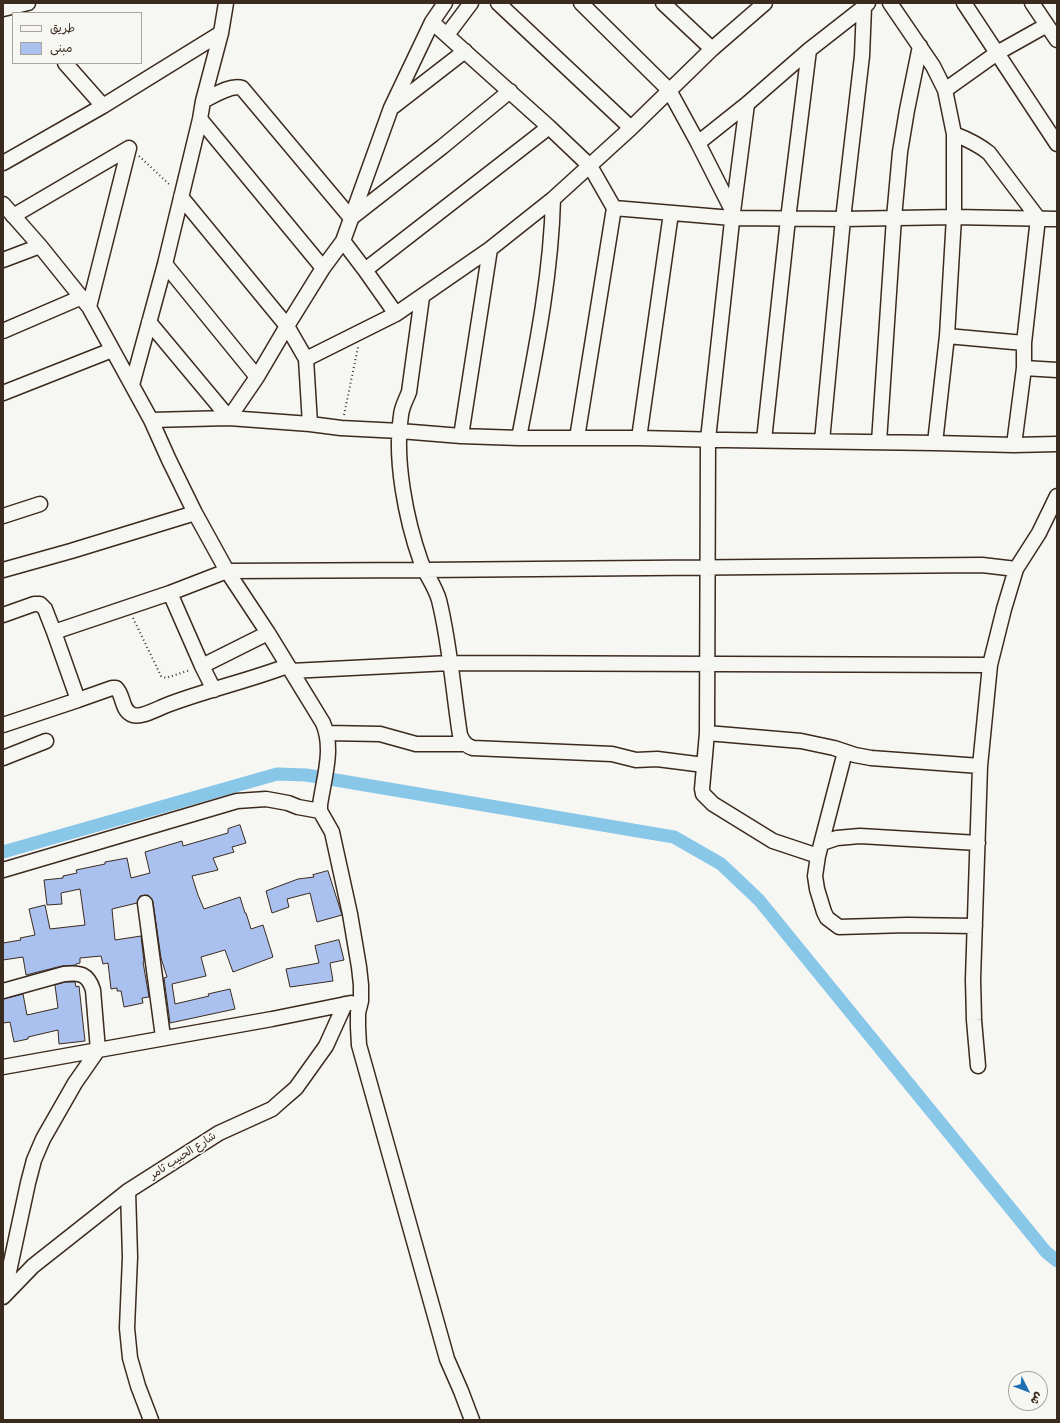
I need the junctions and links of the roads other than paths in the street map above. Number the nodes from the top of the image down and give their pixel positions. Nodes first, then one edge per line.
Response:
1 (226, 3) edge
2 (444, 3) edge
3 (471, 3) edge
4 (498, 3) edge
5 (581, 3) edge
6 (765, 3) edge
7 (890, 3) edge
8 (964, 3) edge
9 (1035, 4) edge
10 (670, 5) edge
11 (866, 5) edge
12 (432, 22) junction
13 (1047, 25) junction
14 (221, 34) junction
15 (447, 35) junction
16 (1057, 40) edge
17 (920, 46) junction
18 (712, 49) junction
19 (809, 50) junction
20 (465, 51) junction
21 (997, 53) junction
22 (66, 64) edge
23 (669, 90) junction
24 (945, 90) junction
25 (510, 91) junction
26 (202, 101) junction
27 (747, 104) junction
28 (103, 106) junction
29 (391, 108) junction
30 (200, 119) junction
31 (549, 127) junction
32 (631, 128) junction
33 (954, 134) junction
34 (698, 142) junction
35 (1057, 144) edge
36 (3, 163) edge
37 (590, 166) junction
38 (181, 197) junction
39 (553, 199) junction
40 (3, 204) edge
41 (614, 208) junction
42 (671, 213) junction
43 (733, 215) junction
44 (13, 216) junction
45 (954, 217) junction
46 (351, 218) junction
47 (894, 218) junction
48 (1038, 218) junction
49 (788, 219) junction
50 (843, 219) junction
51 (1057, 219) edge
52 (343, 242) junction
53 (40, 246) junction
54 (490, 249) junction
55 (3, 260) edge
56 (165, 264) junction
57 (323, 268) junction
58 (365, 270) junction
59 (422, 297) junction
60 (85, 302) junction
61 (396, 314) junction
62 (149, 322) junction
63 (287, 326) junction
64 (3, 331) edge
65 (947, 336) junction
66 (1024, 343) junction
67 (112, 350) junction
68 (306, 359) junction
69 (1024, 368) junction
70 (1057, 370) edge
71 (257, 377) junction
72 (132, 385) junction
73 (3, 394) edge
74 (229, 418) junction
75 (151, 420) junction
76 (310, 424) junction
77 (400, 431) junction
78 (460, 436) junction
79 (519, 438) junction
80 (576, 438) junction
81 (639, 438) junction
82 (708, 439) junction
83 (764, 440) junction
84 (822, 441) junction
85 (880, 442) junction
86 (935, 443) junction
87 (1057, 444) edge
88 (1014, 445) junction
89 (1057, 496) edge
90 (40, 504) dead end
91 (195, 513) junction
92 (3, 516) edge
93 (708, 567) junction
94 (1016, 569) junction
95 (3, 570) edge
96 (424, 570) junction
97 (227, 571) junction
98 (170, 593) junction
99 (3, 615) edge
100 (54, 632) junction
101 (268, 633) junction
102 (450, 664) junction
103 (708, 665) junction
104 (990, 665) junction
105 (202, 666) junction
106 (289, 669) junction
107 (214, 690) junction
108 (78, 700) junction
109 (3, 726) edge
110 (327, 732) junction
111 (707, 733) junction
112 (46, 741) dead end
113 (466, 744) junction
114 (845, 752) junction
115 (3, 758) edge
116 (704, 765) junction
117 (980, 766) junction
118 (320, 808) junction
119 (978, 843) junction
120 (820, 850) junction
121 (3, 870) edge
122 (145, 903) dead end
123 (975, 926) junction
124 (3, 991) edge
125 (361, 1001) junction
126 (345, 1004) junction
127 (164, 1037) junction
128 (98, 1050) junction
129 (3, 1066) edge
130 (978, 1066) dead end
131 (128, 1192) junction
132 (4, 1296) edge
133 (151, 1420) edge
134 (472, 1420) edge

1 - 14 street
2 - 12 street
3 - 15 street
4 - 32 street
5 - 23 street
6 - 18 street
7 - 17 street
8 - 21 street
9 - 13 street
10 - 18 street
11 - 19 street
11 - 50 street
12 - 15 street
12 - 29 street
13 - 16 street
13 - 21 street
14 - 26 street
14 - 28 street
15 - 20 street
17 - 24 street
17 - 47 street
18 - 23 street
19 - 27 street
19 - 49 street
20 - 25 street
20 - 29 street
21 - 24 street
21 - 35 street
22 - 28 street
23 - 32 street
23 - 34 street
24 - 33 street
25 - 31 street
25 - 46 street
26 - 30 street
26 - 46 street
27 - 34 street
27 - 43 street
28 - 36 street
29 - 46 street
30 - 38 street
30 - 57 street
31 - 37 street
31 - 58 street
32 - 37 street
33 - 45 street
33 - 48 street
34 - 43 street
37 - 39 street
37 - 41 street
38 - 56 street
38 - 63 street
39 - 54 street
39 - 79 street
40 - 44 street
41 - 42 street
41 - 80 street
42 - 43 street
42 - 81 street
43 - 49 street
43 - 82 street
44 - 53 street
44 - 60 street
45 - 47 street
45 - 48 street
45 - 65 street
46 - 52 street
47 - 50 street
47 - 85 street
48 - 51 street
48 - 66 street
49 - 50 street
49 - 83 street
50 - 84 street
52 - 57 street
52 - 58 street
53 - 55 street
53 - 60 street
54 - 59 street
54 - 78 street
56 - 62 street
56 - 71 street
57 - 63 street
58 - 61 street
59 - 61 street
59 - 77 street
60 - 64 street
60 - 67 street
61 - 68 street
62 - 72 street
62 - 74 street
63 - 68 street
63 - 71 street
65 - 66 street
65 - 86 street
66 - 69 street
67 - 72 street
67 - 73 street
68 - 76 street
69 - 70 street
69 - 88 street
71 - 74 street
72 - 75 street
74 - 75 street
74 - 76 street
75 - 91 street
76 - 77 street
77 - 78 street
77 - 96 street
78 - 79 street
79 - 80 street
80 - 81 street
81 - 82 street
82 - 83 street
82 - 93 street
83 - 84 street
84 - 85 street
85 - 86 street
86 - 88 street
87 - 88 street
89 - 94 street
90 - 92 street
91 - 95 street
91 - 97 street
93 - 94 street
93 - 96 street
93 - 103 street
94 - 104 street
96 - 97 street
96 - 102 street
97 - 98 street
97 - 101 street
98 - 100 street
98 - 105 street
99 - 100 street
100 - 108 street
101 - 105 street
101 - 106 street
102 - 103 street
102 - 106 street
102 - 113 street
103 - 104 street
103 - 111 street
104 - 117 street
105 - 107 street
106 - 107 street
106 - 110 street
107 - 108 street
108 - 109 street
110 - 113 street
110 - 118 street
111 - 114 street
111 - 116 street
112 - 115 street
113 - 116 street
114 - 117 street
114 - 120 street
116 - 120 street
117 - 119 street
118 - 121 street
118 - 125 street
119 - 120 street
119 - 123 street
120 - 123 street
122 - 127 street
123 - 130 street
124 - 128 street
125 - 126 street
125 - 134 street
126 - 127 street
126 - 131 street, شارع الحبيب ثامر
127 - 128 street
128 - 129 street
128 - 132 street
131 - 132 street, شارع الحبيب ثامر
131 - 133 street

